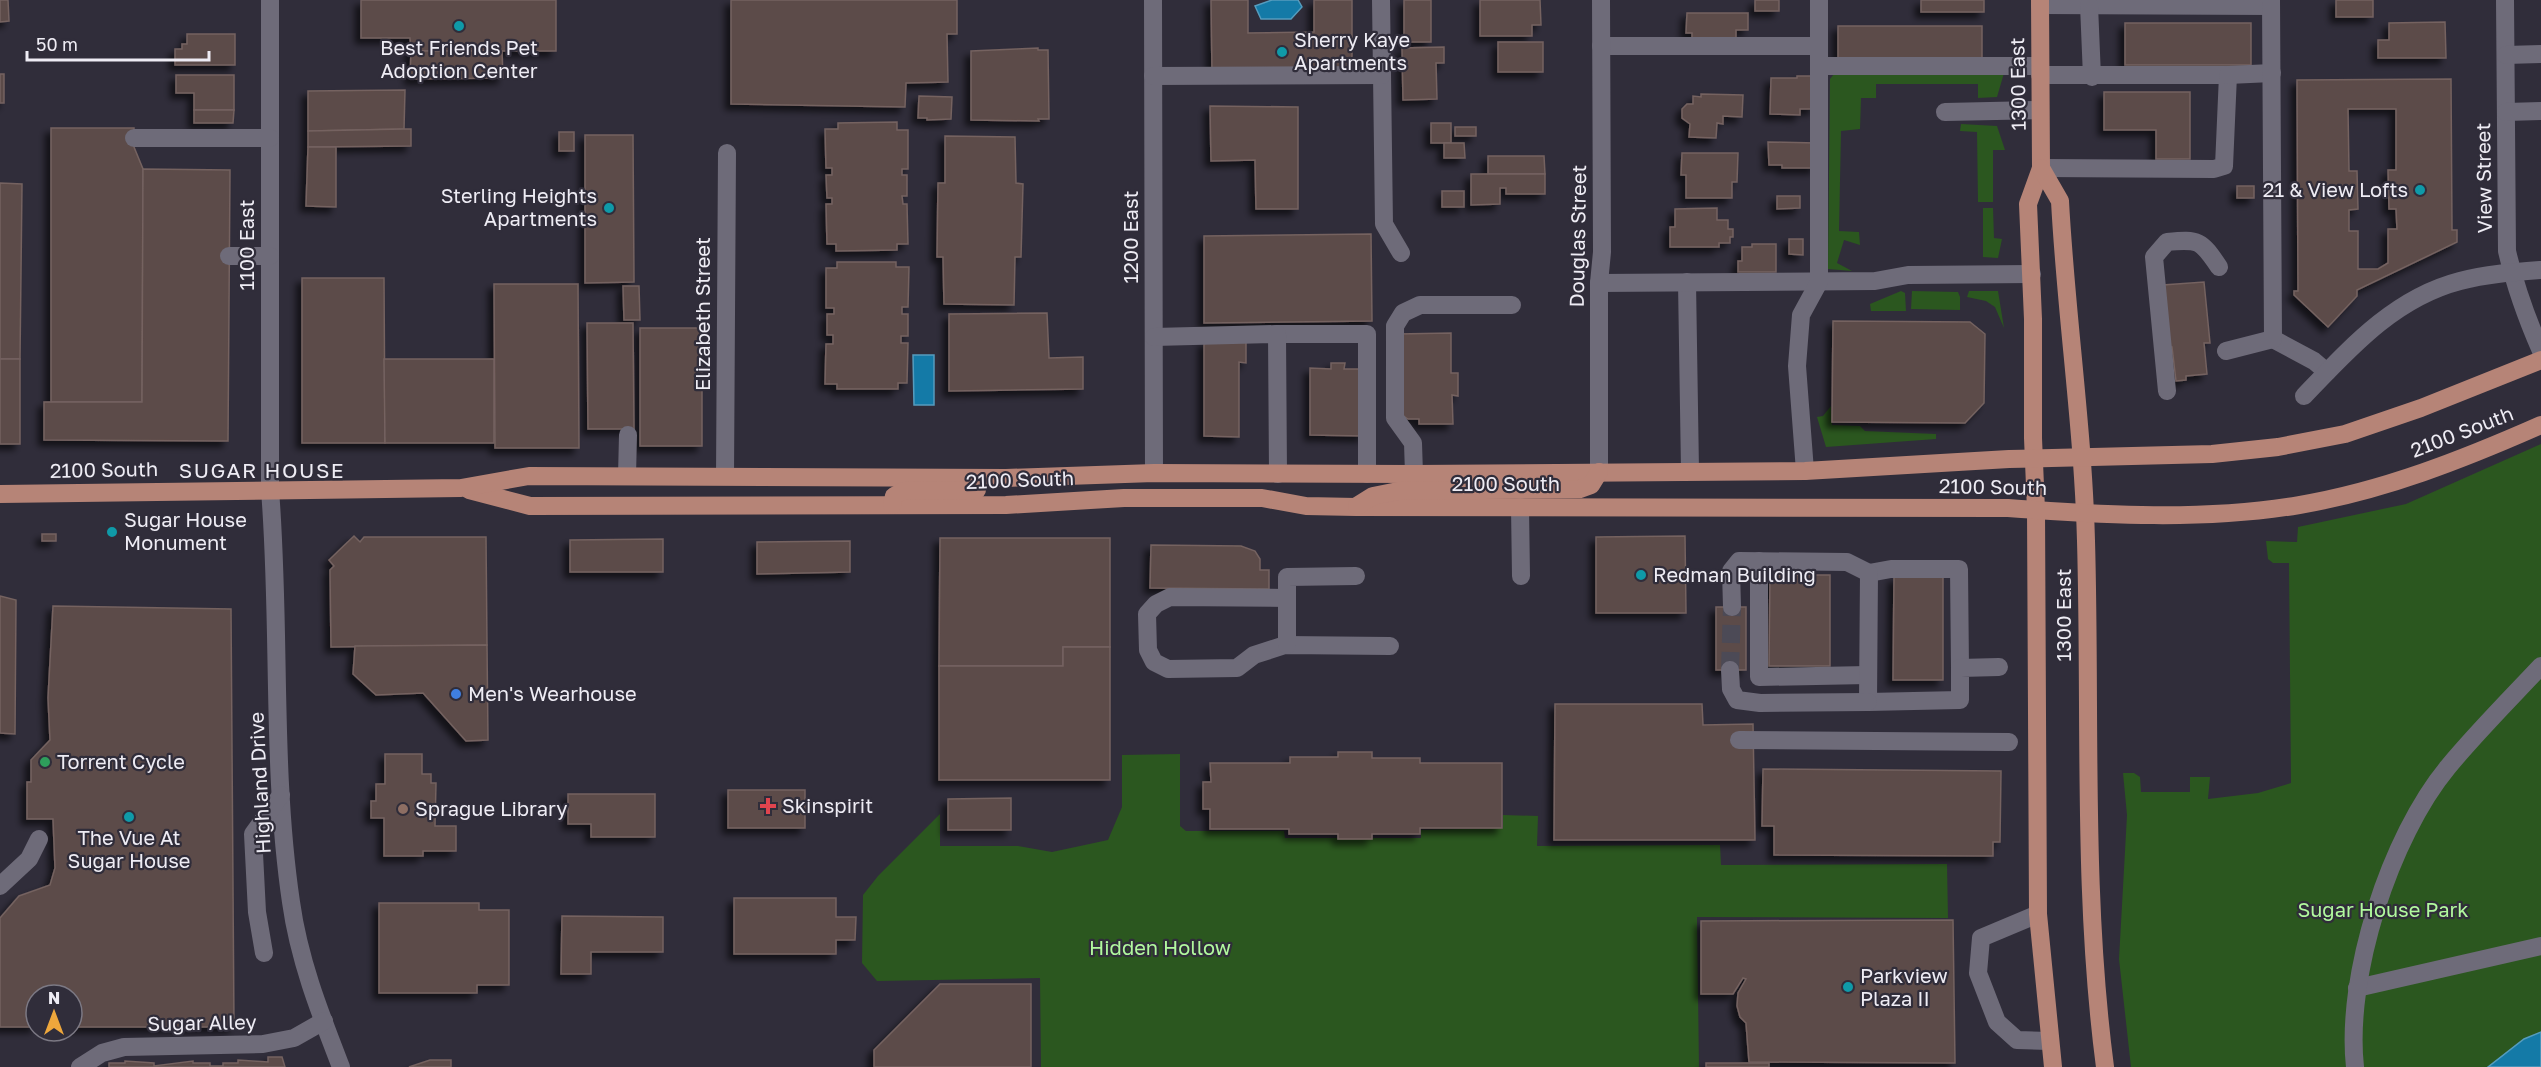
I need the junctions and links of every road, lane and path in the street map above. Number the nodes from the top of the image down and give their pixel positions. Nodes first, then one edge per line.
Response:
1 (270, 0) edge
2 (1153, 0) edge
3 (1381, 0) edge
4 (1601, 0) edge
5 (1819, 0) edge
6 (2505, 0) edge
7 (2040, 3) edge
8 (2271, 3) edge
9 (2089, 5) junction
10 (1601, 46) junction
11 (1819, 46) junction
12 (2541, 54) edge
13 (2506, 55) junction
14 (1819, 66) junction
15 (2040, 70) junction
16 (2271, 73) junction
17 (1382, 75) junction
18 (2228, 75) junction
19 (1153, 76) junction
20 (2092, 77) junction
21 (2040, 110) junction
22 (2541, 111) edge
23 (1945, 112) dead end
24 (2506, 112) junction
25 (134, 138) dead end
26 (270, 138) junction
27 (727, 153) dead end
28 (2041, 168) junction
29 (1401, 253) dead end
30 (229, 256) dead end
31 (270, 256) junction
32 (2219, 267) dead end
33 (2541, 270) edge
34 (2512, 272) junction
35 (2032, 274) junction
36 (1688, 282) junction
37 (1819, 282) junction
38 (1599, 283) junction
39 (1512, 304) dead end
40 (1277, 334) junction
41 (1154, 337) junction
42 (2273, 339) junction
43 (2226, 351) dead end
44 (2541, 351) edge
45 (2541, 360) edge
46 (2327, 372) junction
47 (2167, 391) dead end
48 (2304, 396) dead end
49 (2541, 425) edge
50 (628, 435) dead end
51 (2082, 457) junction
52 (2034, 458) junction
53 (1690, 471) junction
54 (1804, 471) junction
55 (1599, 472) junction
56 (1154, 473) junction
57 (1278, 474) junction
58 (1367, 474) junction
59 (1414, 474) junction
60 (627, 476) junction
61 (725, 476) junction
62 (1006, 478) junction
63 (461, 488) junction
64 (270, 490) junction
65 (0, 494) edge
66 (892, 505) junction
67 (1356, 507) junction
68 (1520, 507) junction
69 (2037, 510) junction
70 (2085, 512) junction
71 (1759, 561) junction
72 (1869, 573) junction
73 (1356, 576) dead end
74 (1521, 576) dead end
75 (1287, 598) junction
76 (1732, 607) tunnel mouth
77 (1390, 646) dead end
78 (1279, 647) junction
79 (2541, 666) edge
80 (1999, 667) dead end
81 (1960, 668) junction
82 (1730, 670) tunnel mouth
83 (1868, 675) junction
84 (1868, 702) junction
85 (1739, 740) dead end
86 (2009, 742) dead end
87 (281, 795) junction
88 (39, 839) dead end
89 (0, 886) edge
90 (2038, 914) junction
91 (2541, 946) edge
92 (264, 953) dead end
93 (2357, 988) junction
94 (324, 1021) junction
95 (2049, 1041) junction
96 (81, 1067) edge
97 (340, 1067) edge
98 (2053, 1067) edge
99 (2105, 1067) edge
100 (2355, 1067) edge

1 - 26 street, 1100 East
2 - 19 street, 1200 East
3 - 17 street
4 - 10 street, Douglas Street
5 - 11 street
6 - 13 street, View Street
7 - 9 street
7 - 15 main road, 1300 East
8 - 9 street
8 - 16 street
9 - 20 street
10 - 11 street
10 - 38 street, Douglas Street
11 - 14 street
12 - 13 street
13 - 24 street, View Street
14 - 15 street
14 - 37 street
15 - 20 street
15 - 21 main road, 1300 East
16 - 18 street
16 - 42 street
17 - 19 street
17 - 29 street
18 - 20 street
18 - 28 street
19 - 41 street, 1200 East
21 - 23 street
21 - 28 main road, 1300 East
22 - 24 street
24 - 34 street, View Street
25 - 26 street
26 - 31 street, 1100 East
27 - 61 street, Elizabeth Street
28 - 35 main road, 1300 East
28 - 51 main road, 1300 East
30 - 31 street
31 - 64 street, 1100 East
32 - 47 street
33 - 34 street
34 - 44 street, View Street
34 - 46 street
35 - 37 street
35 - 52 main road, 1300 East
36 - 37 street
36 - 38 street
36 - 53 street
37 - 54 street
38 - 55 street, Douglas Street
39 - 59 street
40 - 41 street
40 - 57 street
40 - 58 street
41 - 56 street, 1200 East
42 - 43 street
42 - 46 street
45 - 51 main road, 2100 South
46 - 48 street
49 - 70 main road, 2100 South
50 - 60 street
51 - 52 main road, 2100 South
51 - 70 main road, 1300 East
52 - 54 main road, 2100 South
52 - 69 main road, 1300 East
53 - 54 main road, 2100 South
53 - 55 main road, 2100 South
55 - 59 main road, 2100 South
55 - 67 main road
56 - 57 main road, 2100 South
56 - 62 main road, 2100 South
57 - 58 main road, 2100 South
58 - 59 main road, 2100 South
60 - 61 main road, 2100 South
60 - 63 main road, 2100 South
61 - 62 main road, 2100 South
62 - 66 main road
63 - 64 main road, 2100 South
63 - 66 main road, 2100 South
64 - 65 main road, 2100 South
64 - 87 street, Highland Drive
66 - 67 main road, 2100 South
67 - 68 main road, 2100 South
68 - 69 main road, 2100 South
68 - 74 street
69 - 70 main road, 2100 South
69 - 90 main road, 1300 East
70 - 99 main road, 1300 East
71 - 72 street
71 - 76 street
71 - 83 street
72 - 81 street
72 - 83 street
73 - 75 street
75 - 78 street
75 - 78 street
77 - 78 street
79 - 93 street
80 - 81 street
81 - 84 street
82 - 84 street
83 - 84 street
85 - 86 street
87 - 92 street
87 - 94 street, Highland Drive
88 - 89 street
90 - 95 main road, 1300 East
90 - 95 street
91 - 93 street
93 - 100 street
94 - 96 street, Sugar Alley
94 - 97 street, Highland Drive
95 - 98 main road, 1300 East

